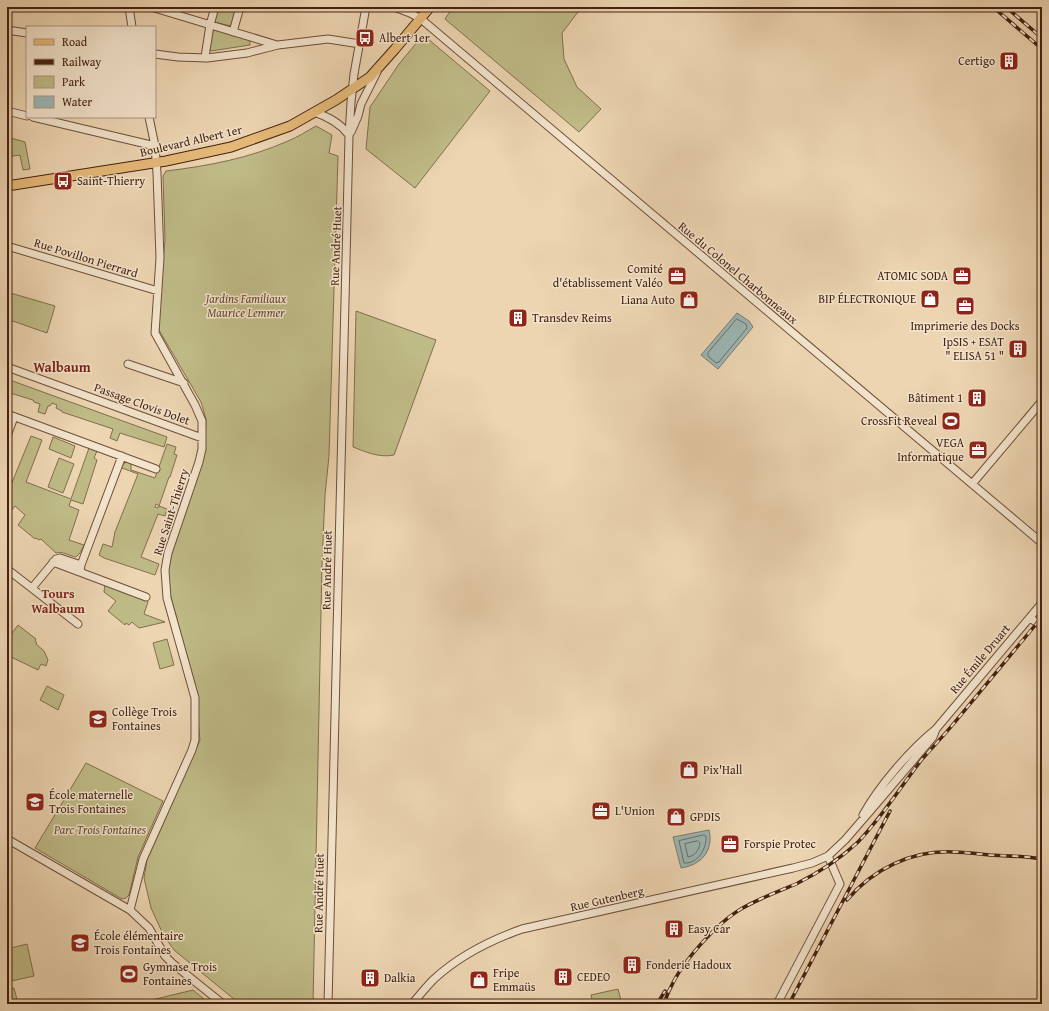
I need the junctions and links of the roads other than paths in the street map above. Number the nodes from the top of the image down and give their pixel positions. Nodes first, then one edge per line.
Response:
1 (129, 7) edge
2 (151, 7) edge
3 (215, 7) edge
4 (240, 7) edge
5 (366, 7) edge
6 (394, 7) edge
7 (430, 7) edge
8 (420, 19) junction
9 (210, 25) junction
10 (132, 26) edge
11 (7, 30) edge
12 (233, 32) junction
13 (26, 33) edge
14 (360, 44) junction
15 (278, 45) junction
16 (156, 54) edge
17 (205, 58) junction
18 (380, 67) junction
19 (352, 90) junction
20 (7, 111) edge
21 (314, 112) junction
22 (26, 116) edge
23 (37, 118) edge
24 (150, 118) edge
25 (349, 136) junction
26 (155, 146) junction
27 (157, 162) junction
28 (7, 186) edge
29 (7, 246) edge
30 (158, 291) junction
31 (128, 364) dead end
32 (7, 367) edge
33 (184, 383) junction
34 (1042, 401) edge
35 (10, 415) edge
36 (7, 436) edge
37 (202, 438) junction
38 (122, 456) junction
39 (156, 469) dead end
40 (972, 484) junction
41 (1042, 543) edge
42 (81, 568) junction
43 (7, 569) edge
44 (32, 588) junction
45 (146, 597) dead end
46 (1042, 603) edge
47 (1030, 618) junction
48 (78, 624) dead end
49 (1042, 626) edge
50 (7, 839) edge
51 (828, 856) junction
52 (130, 910) junction
53 (223, 1004) edge
54 (328, 1004) edge
55 (412, 1004) edge
56 (777, 1004) edge

1 - 10 street
2 - 9 street
3 - 9 street
4 - 12 street
5 - 14 street, Rue André Huet
6 - 8 street, Rue du Colonel Charbonneaux
7 - 8 main road, Boulevard Albert 1er
8 - 18 main road, Boulevard Albert 1er
8 - 40 street, Rue du Colonel Charbonneaux
9 - 12 street
9 - 17 street
11 - 13 street
12 - 15 street
14 - 15 street
14 - 19 street, Rue André Huet
15 - 17 street
16 - 17 street
18 - 19 main road, Boulevard Albert 1er
18 - 25 street
19 - 21 main road, Boulevard Albert 1er
19 - 25 street, Rue André Huet
20 - 22 street
21 - 25 street
21 - 27 main road, Boulevard Albert 1er
23 - 26 street
24 - 26 street, Rue Saint-Thierry
25 - 54 street, Rue André Huet
26 - 27 street, Rue Saint-Thierry
27 - 28 main road, Boulevard Albert 1er
27 - 30 street, Rue Saint-Thierry
29 - 30 street, Rue Povillon Pierrard
30 - 33 street, Rue Saint-Thierry
31 - 33 street
32 - 37 street, Passage Clovis Dolet
33 - 37 street, Rue Saint-Thierry
34 - 40 street
35 - 36 street
35 - 38 street
37 - 52 street, Rue Saint-Thierry
38 - 39 street
38 - 42 street
40 - 41 street, Rue du Colonel Charbonneaux
42 - 44 street
42 - 45 street
43 - 44 street
44 - 48 street
46 - 47 street, Rue Émile Druart
47 - 49 street
47 - 51 street, Rue Émile Druart
50 - 52 street
51 - 55 street, Rue Gutenberg
51 - 56 street
52 - 53 street

